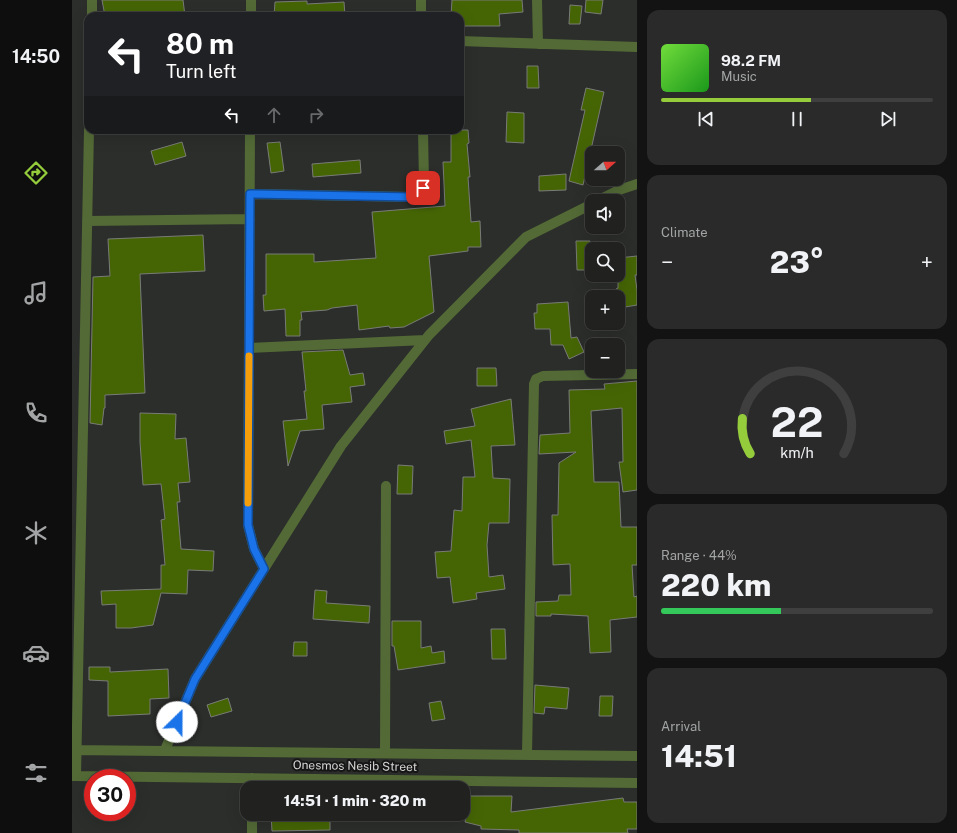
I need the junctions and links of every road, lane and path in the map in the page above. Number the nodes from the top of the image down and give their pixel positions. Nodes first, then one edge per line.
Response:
1 (92, 0) edge
2 (251, 0) edge
3 (421, 0) edge
4 (537, 0) edge
5 (92, 12) edge
6 (251, 12) edge
7 (421, 12) edge
8 (464, 41) edge
9 (538, 44) junction
10 (637, 47) edge
11 (89, 134) edge
12 (250, 134) edge
13 (423, 134) edge
14 (637, 184) edge
15 (250, 194) junction
16 (611, 194) edge
17 (585, 208) edge
18 (250, 219) junction
19 (87, 221) junction
20 (425, 340) junction
21 (249, 348) junction
22 (637, 374) edge
23 (386, 486) dead end
24 (264, 569) junction
25 (74, 750) edge
26 (165, 750) junction
27 (385, 753) junction
28 (527, 754) junction
29 (637, 756) edge
30 (74, 776) edge
31 (240, 783) edge
32 (470, 783) edge
33 (637, 783) edge
34 (252, 821) edge
35 (252, 833) edge

1 - 5 street
2 - 6 street
3 - 7 street
4 - 9 street
8 - 9 street
9 - 10 street
11 - 19 street
12 - 15 street
13 - 15 street
14 - 16 street
15 - 18 street
17 - 20 street
18 - 19 street
18 - 21 street
19 - 25 street
20 - 21 street
20 - 24 street
21 - 24 street
22 - 28 street
23 - 27 street
24 - 26 street
25 - 26 street, Onesmos Nesib Street
25 - 30 street
26 - 27 street, Onesmos Nesib Street
27 - 28 street, Onesmos Nesib Street
28 - 29 street, Onesmos Nesib Street
30 - 31 street, Onesmos Nesib Street
32 - 33 street, Onesmos Nesib Street
34 - 35 street

